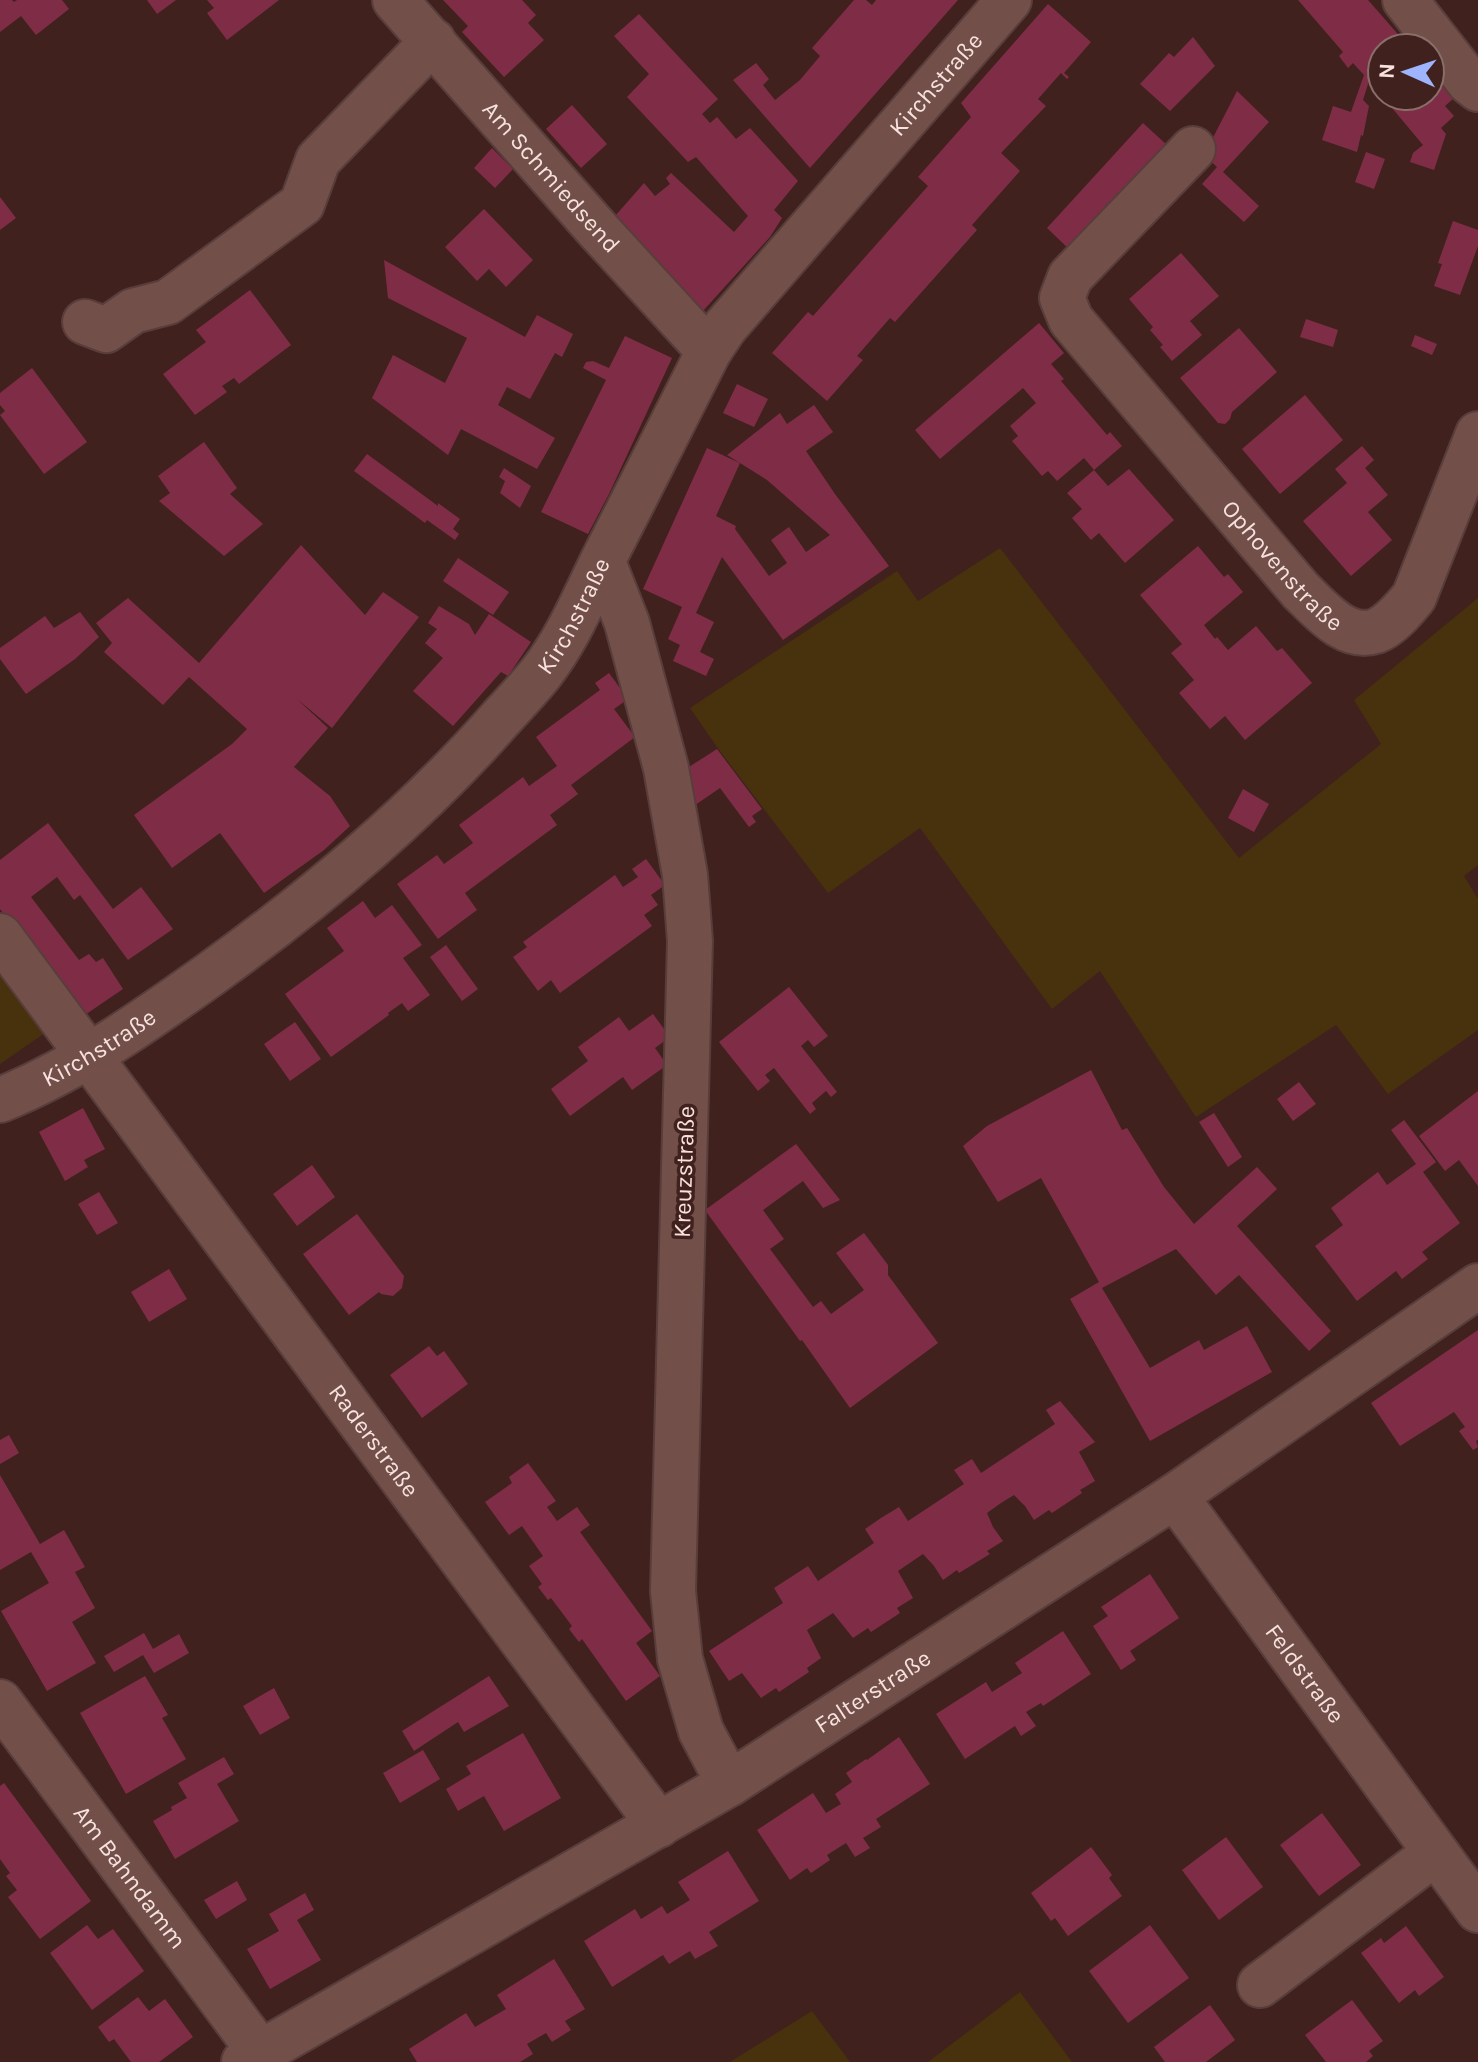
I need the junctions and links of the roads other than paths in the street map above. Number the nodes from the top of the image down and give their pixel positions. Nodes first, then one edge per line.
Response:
1 (395, 0) edge
2 (1009, 0) edge
3 (1405, 0) edge
4 (433, 41) junction
5 (1478, 89) edge
6 (1193, 149) dead end
7 (85, 322) dead end
8 (709, 351) junction
9 (1478, 434) edge
10 (603, 562) junction
11 (0, 936) edge
12 (88, 1057) junction
13 (0, 1100) edge
14 (1478, 1286) edge
15 (1175, 1496) junction
16 (0, 1702) edge
17 (729, 1784) junction
18 (659, 1825) junction
19 (1435, 1853) junction
20 (1478, 1910) edge
21 (1260, 1985) dead end
22 (252, 2057) edge

1 - 4 street, Am Schmiedsend
2 - 8 street, Kirchstraße
3 - 5 street
4 - 7 street
4 - 8 street, Am Schmiedsend
6 - 9 street, Ophovenstraße
8 - 10 street, Kirchstraße
10 - 12 street, Kirchstraße
10 - 17 street, Kreuzstraße
11 - 12 street, Raderstraße
12 - 13 street, Kirchstraße
12 - 18 street, Raderstraße
14 - 15 street, Falterstraße
15 - 17 street, Falterstraße
15 - 19 street, Feldstraße
16 - 22 street, Am Bahndamm
17 - 18 street, Falterstraße
18 - 22 street, Falterstraße
19 - 20 street, Feldstraße
19 - 21 street

